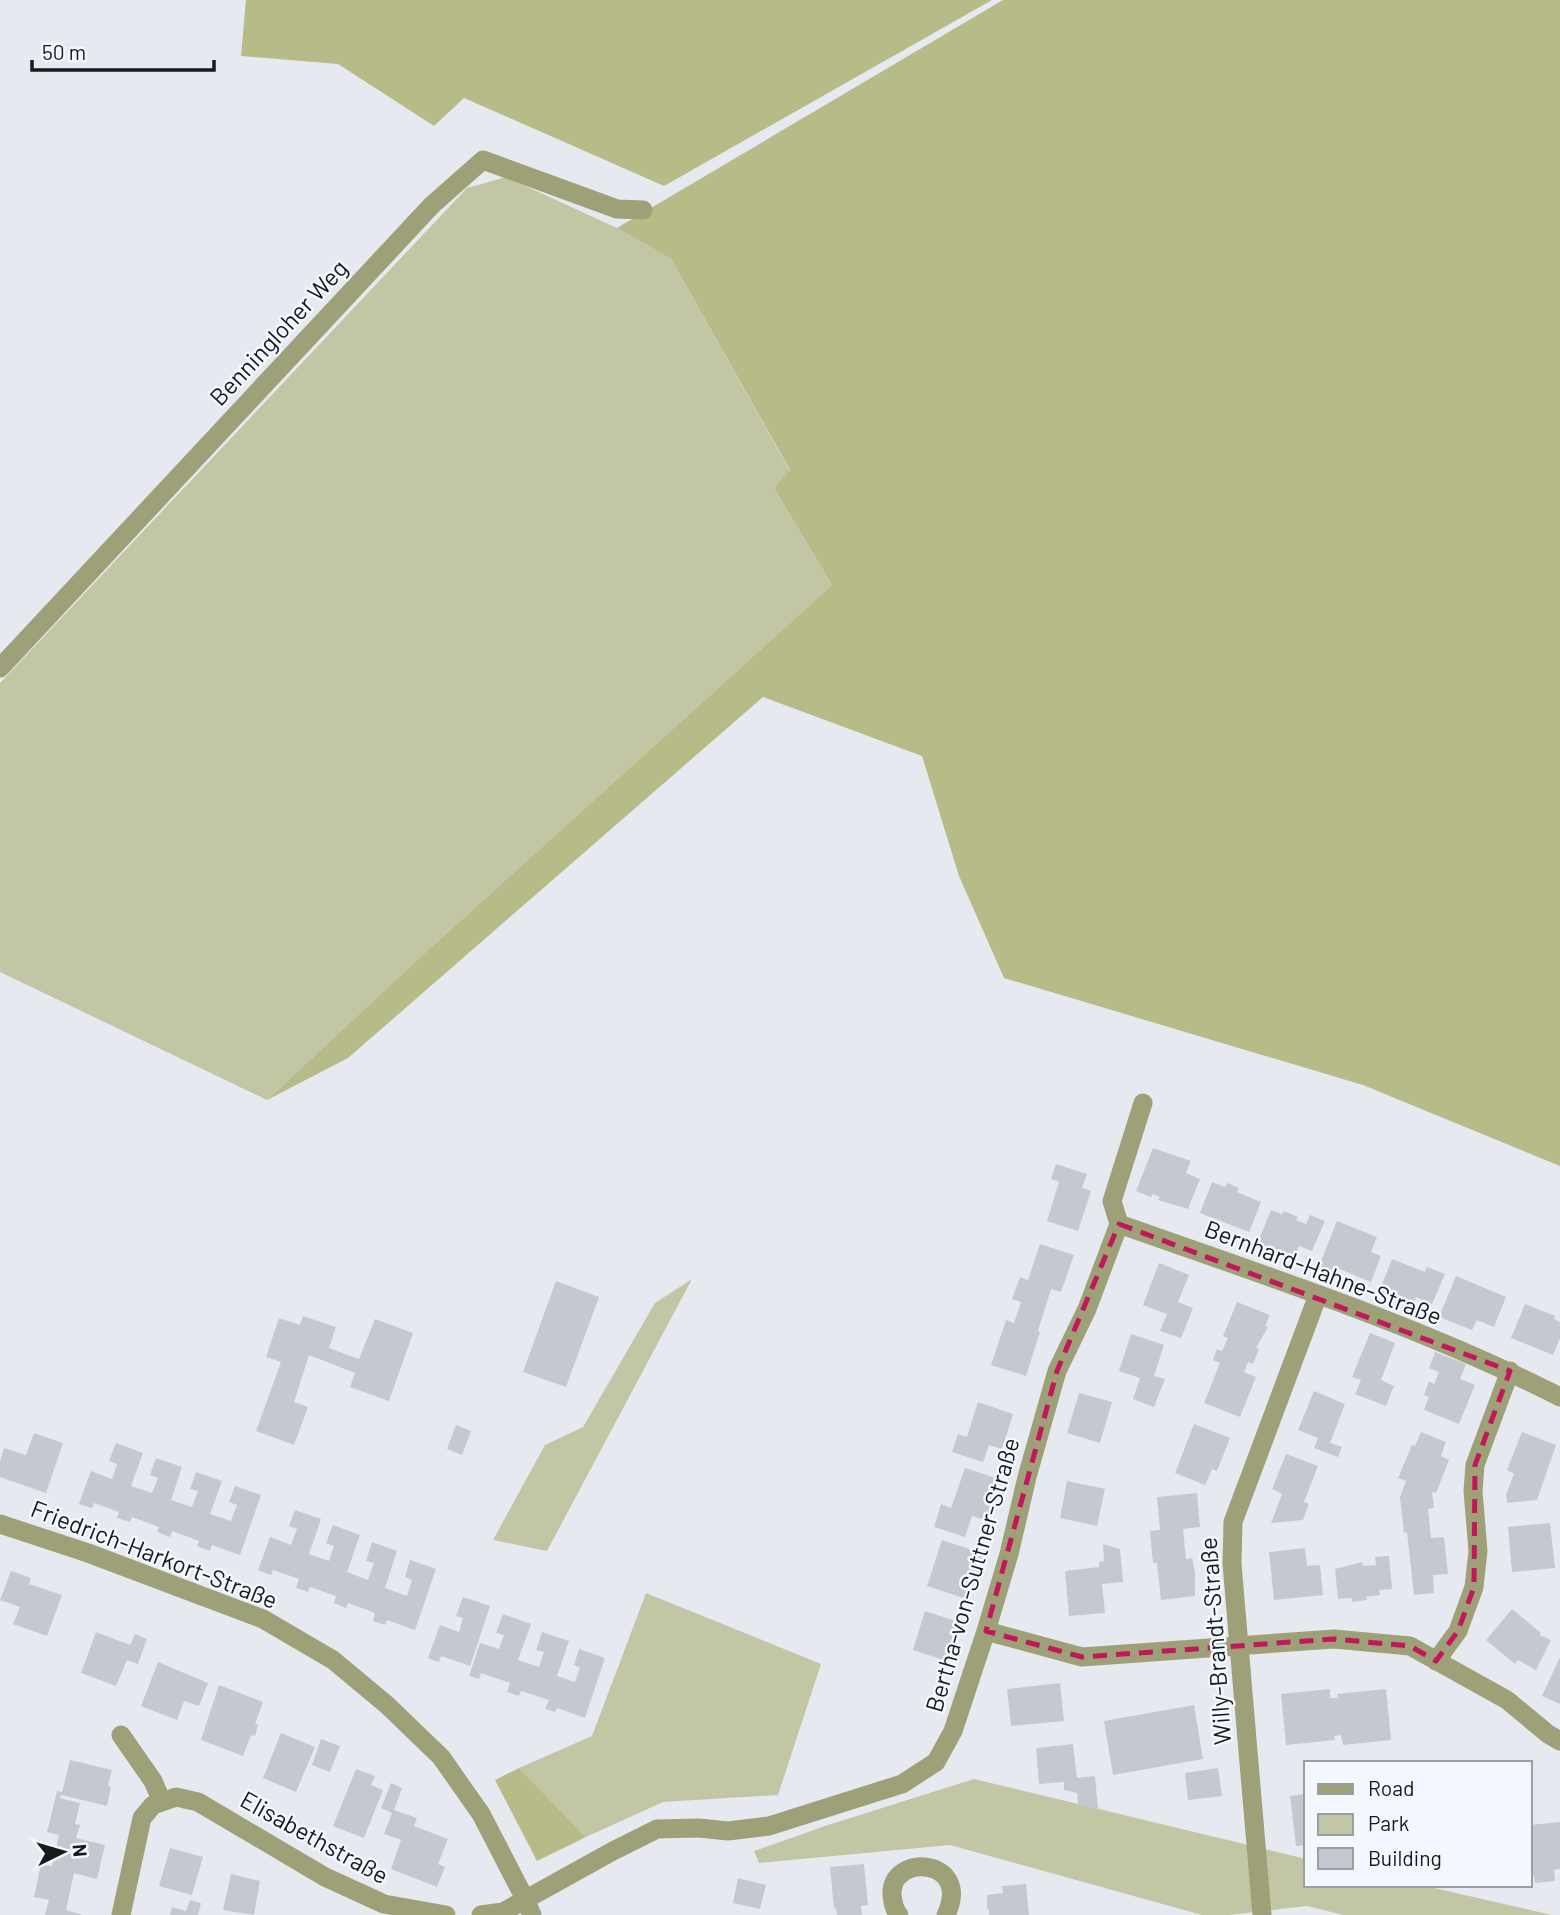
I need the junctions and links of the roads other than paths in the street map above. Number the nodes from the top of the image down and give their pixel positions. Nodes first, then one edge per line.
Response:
1 (643, 210) dead end
2 (0, 668) edge
3 (1143, 1103) dead end
4 (1119, 1224) junction
5 (1318, 1295) junction
6 (1510, 1371) junction
7 (1560, 1397) edge
8 (0, 1524) edge
9 (986, 1631) junction
10 (1239, 1647) junction
11 (1436, 1661) junction
12 (121, 1735) dead end
13 (1560, 1741) edge
14 (162, 1802) junction
15 (528, 1907) edge
16 (121, 1915) edge
17 (446, 1915) edge
18 (481, 1915) edge
19 (899, 1915) edge
20 (946, 1915) edge
21 (1262, 1915) edge

1 - 2 street, Benningloher Weg
3 - 4 street, Bertha-von-Suttner-Straße
4 - 5 street, Bernhard-Hahne-Straße
4 - 9 street, Bertha-von-Suttner-Straße
5 - 6 street, Bernhard-Hahne-Straße
5 - 10 street, Willy-Brandt-Straße
6 - 7 street, Bernhard-Hahne-Straße
6 - 11 street
8 - 15 street, Friedrich-Harkort-Straße
9 - 10 street
9 - 15 street, Bertha-von-Suttner-Straße
10 - 11 street
10 - 21 street, Willy-Brandt-Straße
11 - 13 street
12 - 14 street
14 - 16 street
14 - 17 street, Elisabethstraße
15 - 18 street
19 - 20 street

